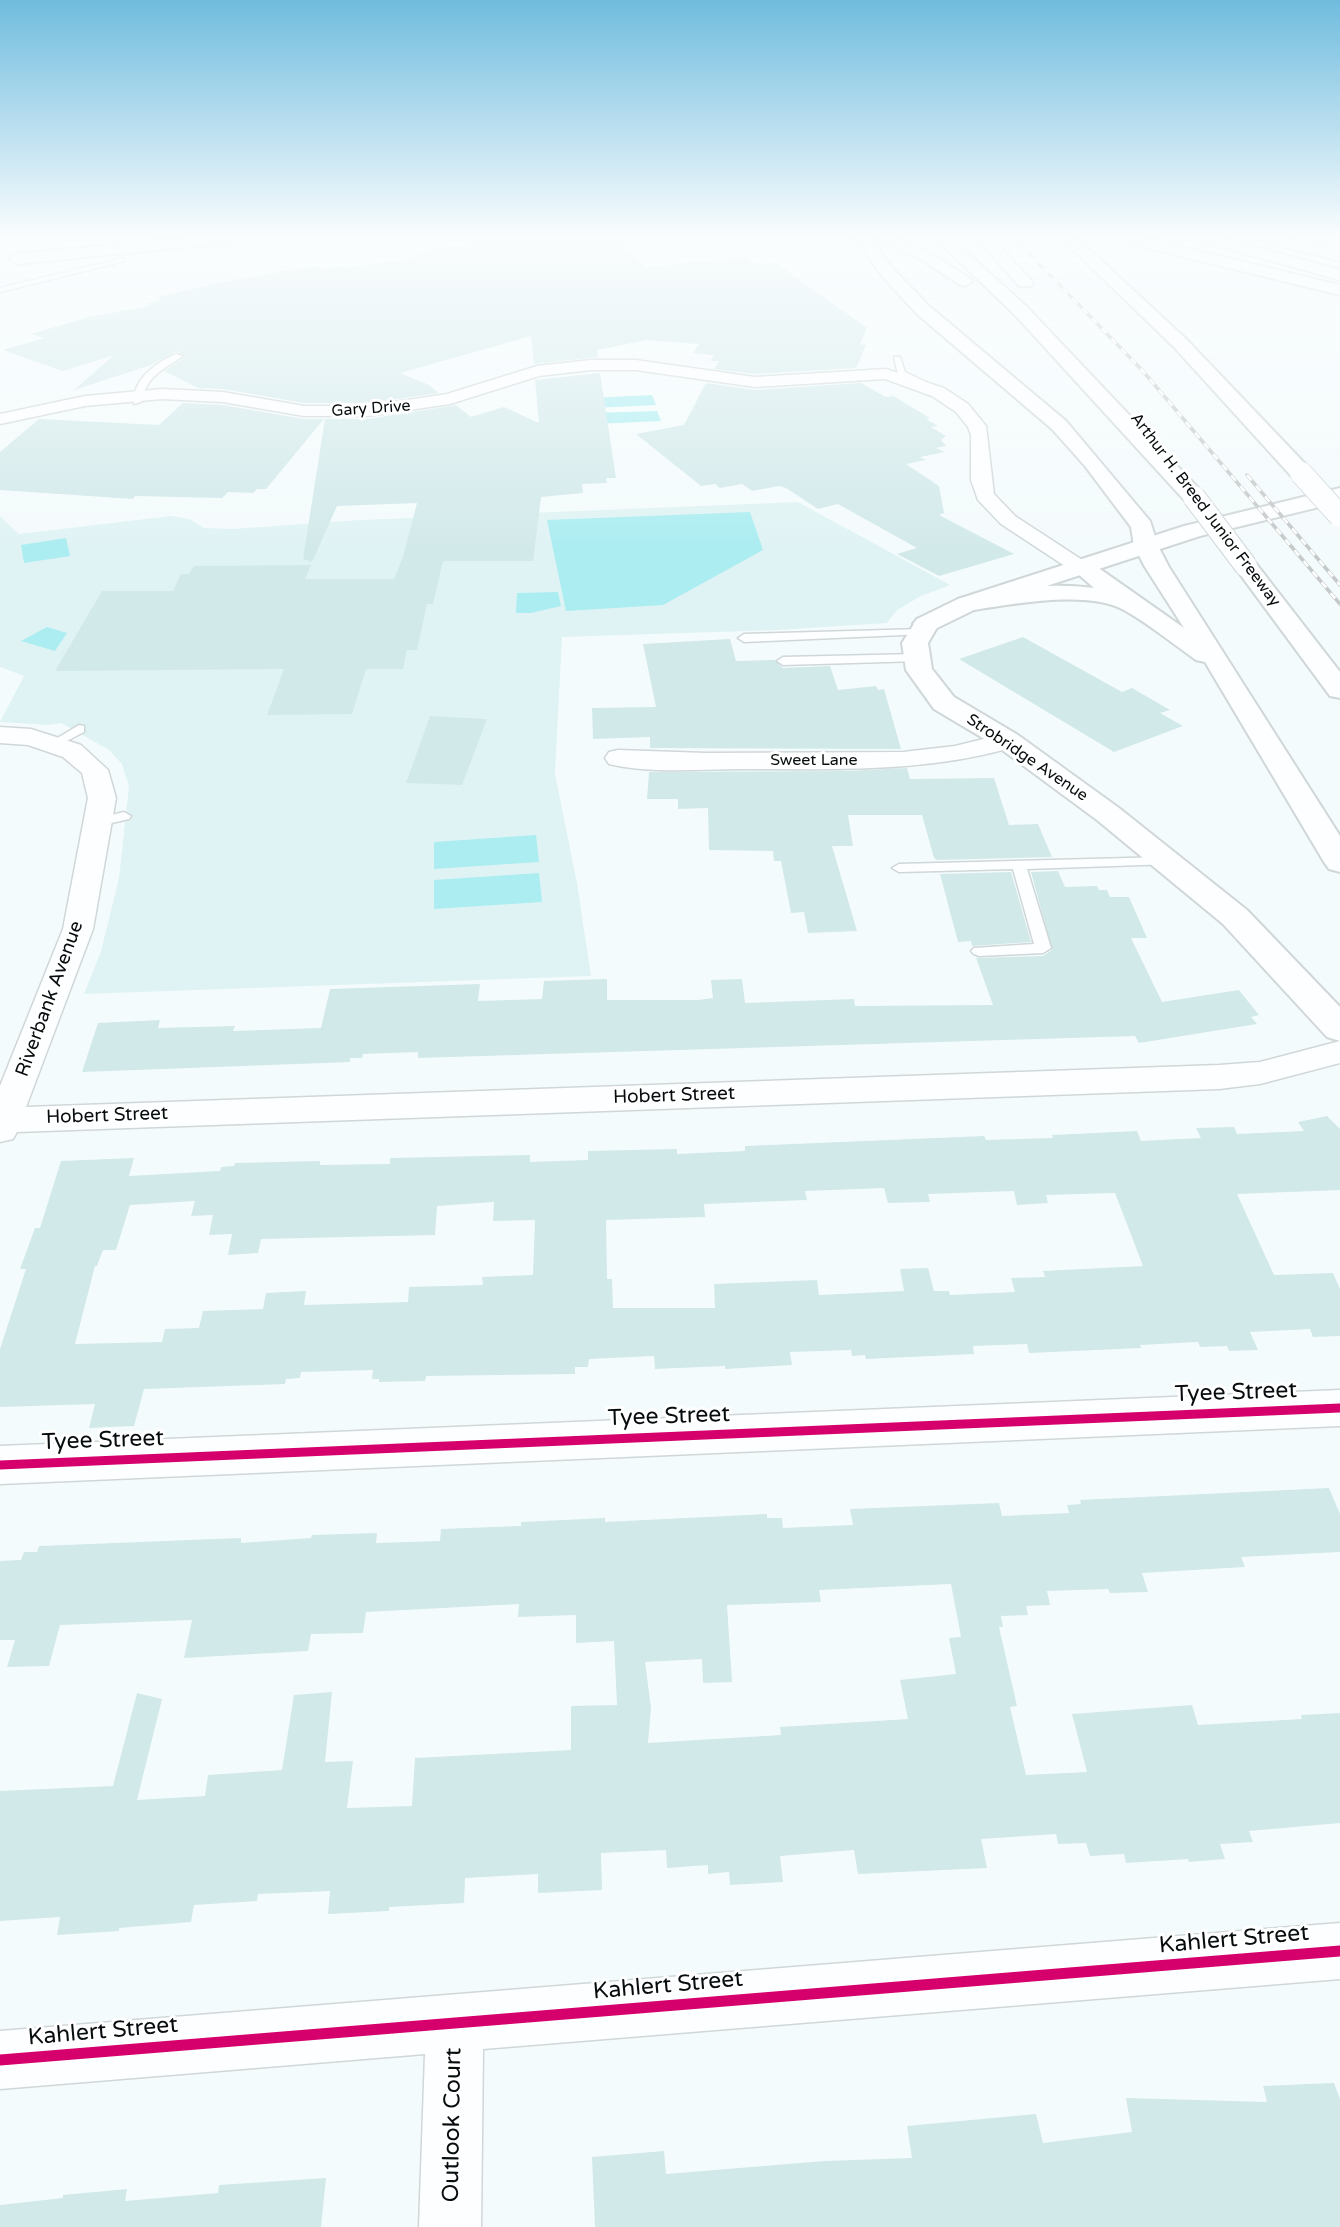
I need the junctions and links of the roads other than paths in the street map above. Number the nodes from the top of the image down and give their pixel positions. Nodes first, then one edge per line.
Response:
1 (962, 342) edge
2 (1043, 342) edge
3 (1050, 342) edge
4 (1179, 342) edge
5 (1061, 354) junction
6 (179, 356) dead end
7 (897, 359) dead end
8 (1102, 372) dead end
9 (929, 389) junction
10 (138, 399) junction
11 (0, 419) edge
12 (1340, 495) edge
13 (1194, 497) junction
14 (1340, 516) edge
15 (1146, 546) junction
16 (1082, 566) junction
17 (1130, 603) junction
18 (967, 604) junction
19 (744, 638) dead end
20 (922, 638) junction
21 (783, 661) dead end
22 (1221, 666) junction
23 (1340, 690) edge
24 (0, 735) edge
25 (1008, 741) junction
26 (618, 758) dead end
27 (1166, 861) junction
28 (1340, 862) edge
29 (1019, 865) junction
30 (899, 868) dead end
31 (979, 951) dead end
32 (1340, 1029) edge
33 (1340, 1052) edge
34 (2, 1125) edge
35 (1340, 1408) edge
36 (0, 1465) edge
37 (1340, 1951) edge
38 (455, 2023) junction
39 (0, 2060) edge
40 (450, 2227) edge

1 - 15 main road
2 - 5 main road
3 - 5 main road
4 - 14 main road, bridge
5 - 13 main road
6 - 10 lane
7 - 9 lane
8 - 13 main road, Arthur H. Breed Junior Freeway
9 - 10 street, Gary Drive
9 - 16 street, Gary Drive
10 - 11 street, Gary Drive
12 - 15 main road
13 - 23 main road, Arthur H. Breed Junior Freeway, bridge
15 - 16 main road
15 - 22 main road
16 - 17 main road
16 - 18 main road
17 - 18 main road
17 - 22 main road
18 - 20 main road
19 - 20 lane
20 - 21 lane
20 - 25 main road, Strobridge Avenue
22 - 28 main road
24 - 34 street, Riverbank Avenue
25 - 26 street, Sweet Lane
25 - 27 main road, Strobridge Avenue
27 - 29 lane
27 - 32 main road, Strobridge Avenue
29 - 30 lane
29 - 31 lane
33 - 34 street, Hobert Street
35 - 36 street, Tyee Street
37 - 38 street, Kahlert Street
38 - 39 street, Kahlert Street
38 - 40 street, Outlook Court

